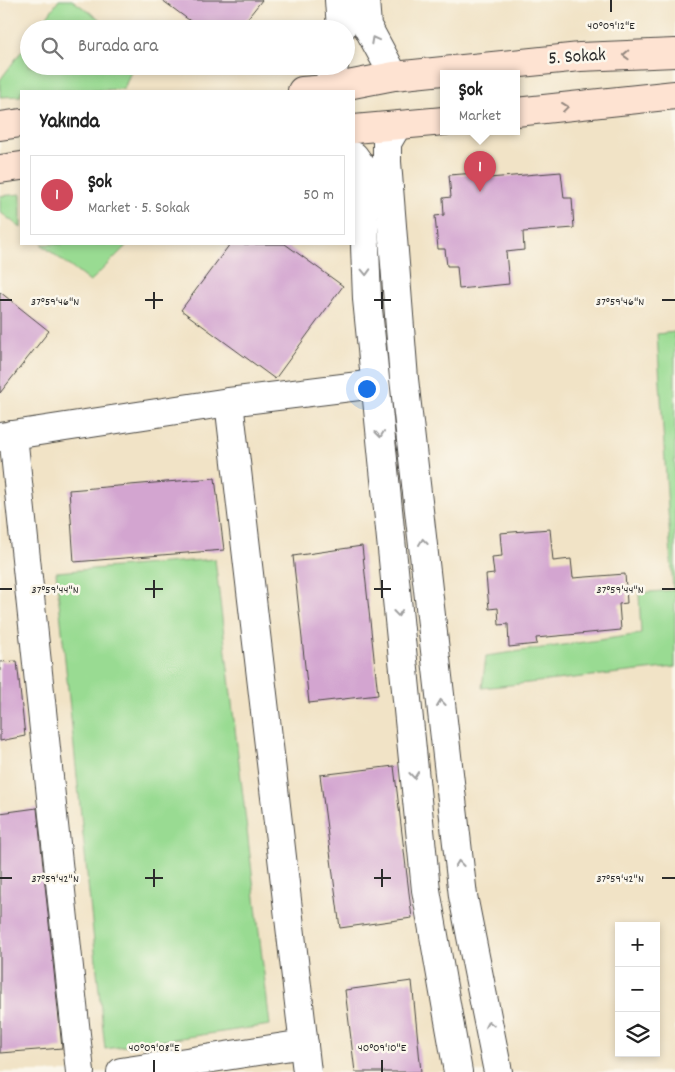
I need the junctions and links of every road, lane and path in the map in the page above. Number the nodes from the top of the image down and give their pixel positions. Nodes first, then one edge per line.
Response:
1 (339, 0) edge
2 (365, 0) edge
3 (340, 20) edge
4 (675, 53) edge
5 (450, 70) edge
6 (440, 71) edge
7 (394, 76) junction
8 (321, 82) edge
9 (675, 95) edge
10 (520, 112) edge
11 (440, 121) edge
12 (20, 123) edge
13 (0, 126) edge
14 (397, 126) junction
15 (355, 130) edge
16 (355, 157) edge
17 (20, 166) edge
18 (0, 169) edge
19 (375, 384) junction
20 (229, 402) junction
21 (6, 436) edge
22 (304, 1044) junction
23 (80, 1072) edge
24 (121, 1072) edge
25 (307, 1072) edge
26 (458, 1072) edge
27 (498, 1072) edge

1 - 3 street
7 -> 2 street
4 -> 5 street, 5. Sokak
6 -> 7 street, 5. Sokak
7 - 8 street, 5. Sokak
10 -> 9 street
11 - 14 street
12 - 13 street
14 - 15 street
27 -> 14 street
16 -> 19 street
17 - 18 street
19 - 20 street
19 -> 26 street
20 - 21 street
20 - 22 street
21 - 23 street
22 - 24 street
22 - 25 street

